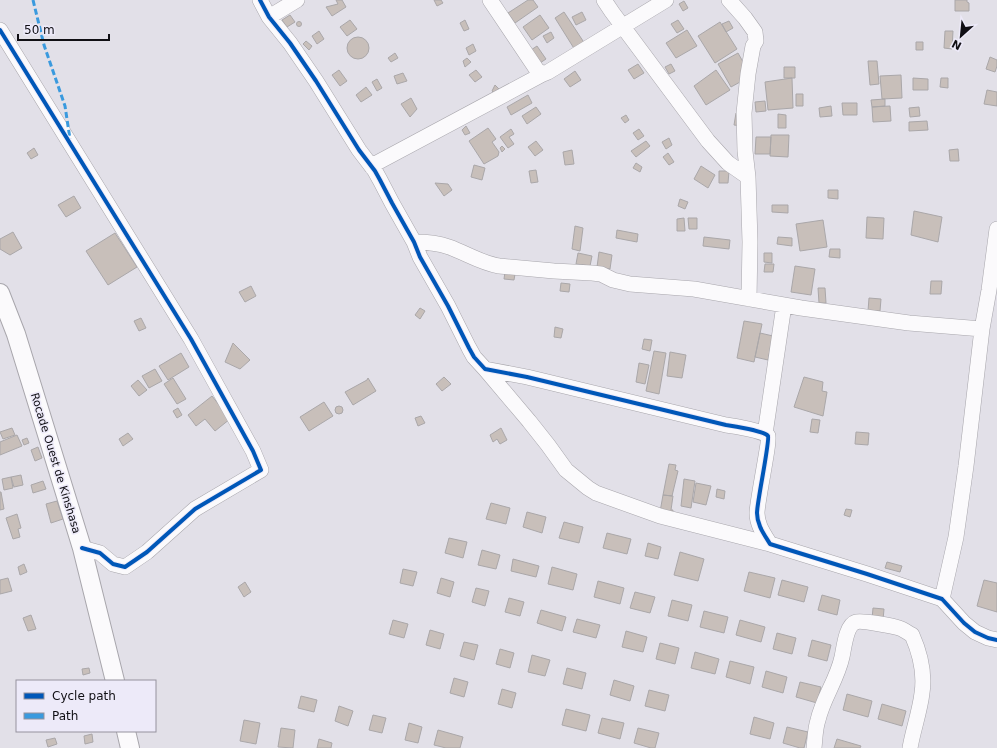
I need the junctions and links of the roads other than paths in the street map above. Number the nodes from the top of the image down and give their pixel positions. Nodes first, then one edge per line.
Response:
1 (260, 0) edge
2 (297, 0) edge
3 (490, 0) edge
4 (604, 0) edge
5 (666, 0) edge
6 (729, 0) edge
7 (269, 17) junction
8 (623, 27) junction
9 (0, 30) edge
10 (543, 74) junction
11 (371, 166) junction
12 (748, 177) junction
13 (997, 229) edge
14 (414, 242) junction
15 (0, 293) edge
16 (749, 299) junction
17 (784, 305) junction
18 (982, 329) junction
19 (485, 369) junction
20 (765, 434) junction
21 (770, 544) junction
22 (82, 548) junction
23 (942, 599) junction
24 (997, 640) edge
25 (115, 680) edge
26 (126, 732) edge
27 (130, 748) edge
28 (814, 748) edge
29 (910, 748) edge

1 - 7 street
2 - 7 street
3 - 10 street
4 - 8 street
5 - 8 street
6 - 12 street
7 - 11 street
8 - 10 street
8 - 12 street
9 - 22 street
10 - 11 street
11 - 14 street
12 - 16 street
13 - 18 street
14 - 16 street
14 - 19 street
15 - 22 main road, Rocade Ouest de Kinshasa
16 - 17 street
17 - 18 street
17 - 20 street
18 - 23 street
19 - 20 street
19 - 21 street
20 - 21 street
21 - 23 street
22 - 25 main road, Rocade Ouest de Kinshasa
23 - 24 street
26 - 27 main road
28 - 29 street

